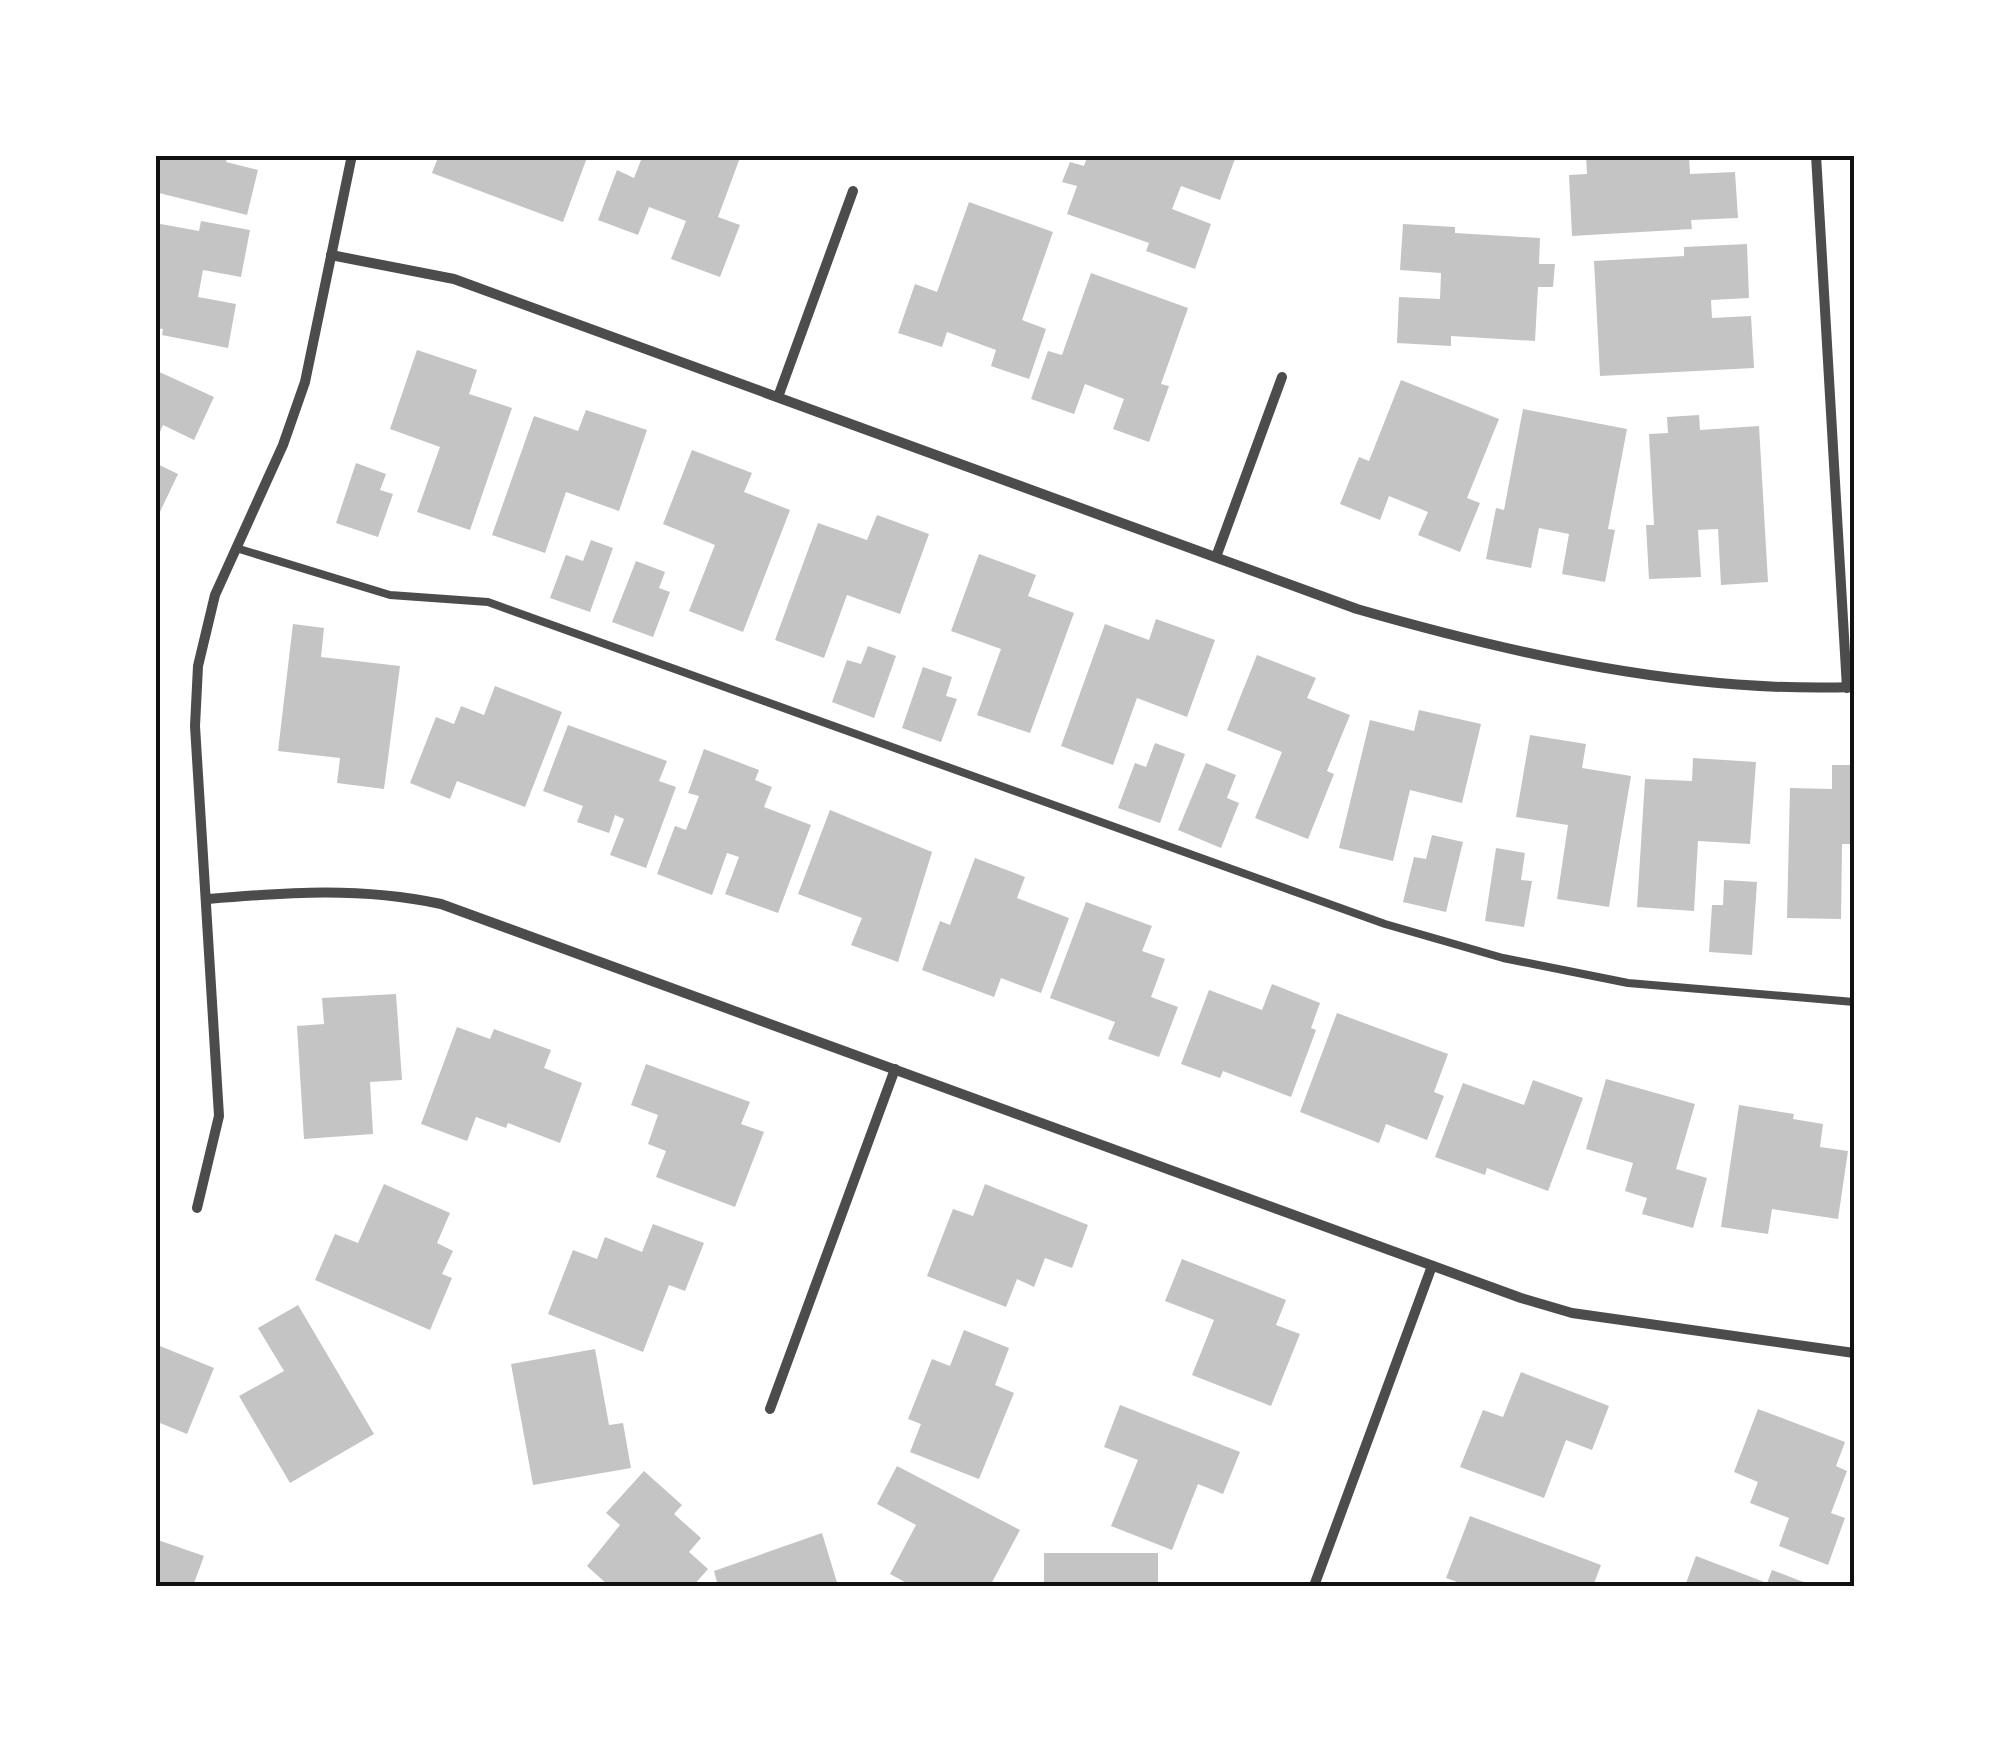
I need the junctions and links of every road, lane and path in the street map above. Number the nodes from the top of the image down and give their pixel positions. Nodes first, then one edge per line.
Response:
1 (352, 155) edge
2 (1816, 155) edge
3 (853, 191) dead end
4 (331, 255) junction
5 (1282, 377) dead end
6 (778, 397) junction
7 (236, 548) junction
8 (1216, 558) junction
9 (1851, 687) edge
10 (208, 898) junction
11 (1854, 1002) edge
12 (895, 1068) junction
13 (197, 1208) dead end
14 (1432, 1266) junction
15 (1854, 1353) edge
16 (770, 1409) dead end
17 (1314, 1586) edge

1 - 4 street
2 - 9 street
3 - 6 street
4 - 6 street
4 - 7 street
5 - 8 street
6 - 8 street
7 - 10 street
7 - 11 lane
8 - 9 street
10 - 12 street
10 - 13 street
12 - 14 street
12 - 16 street
14 - 15 street
14 - 17 street

